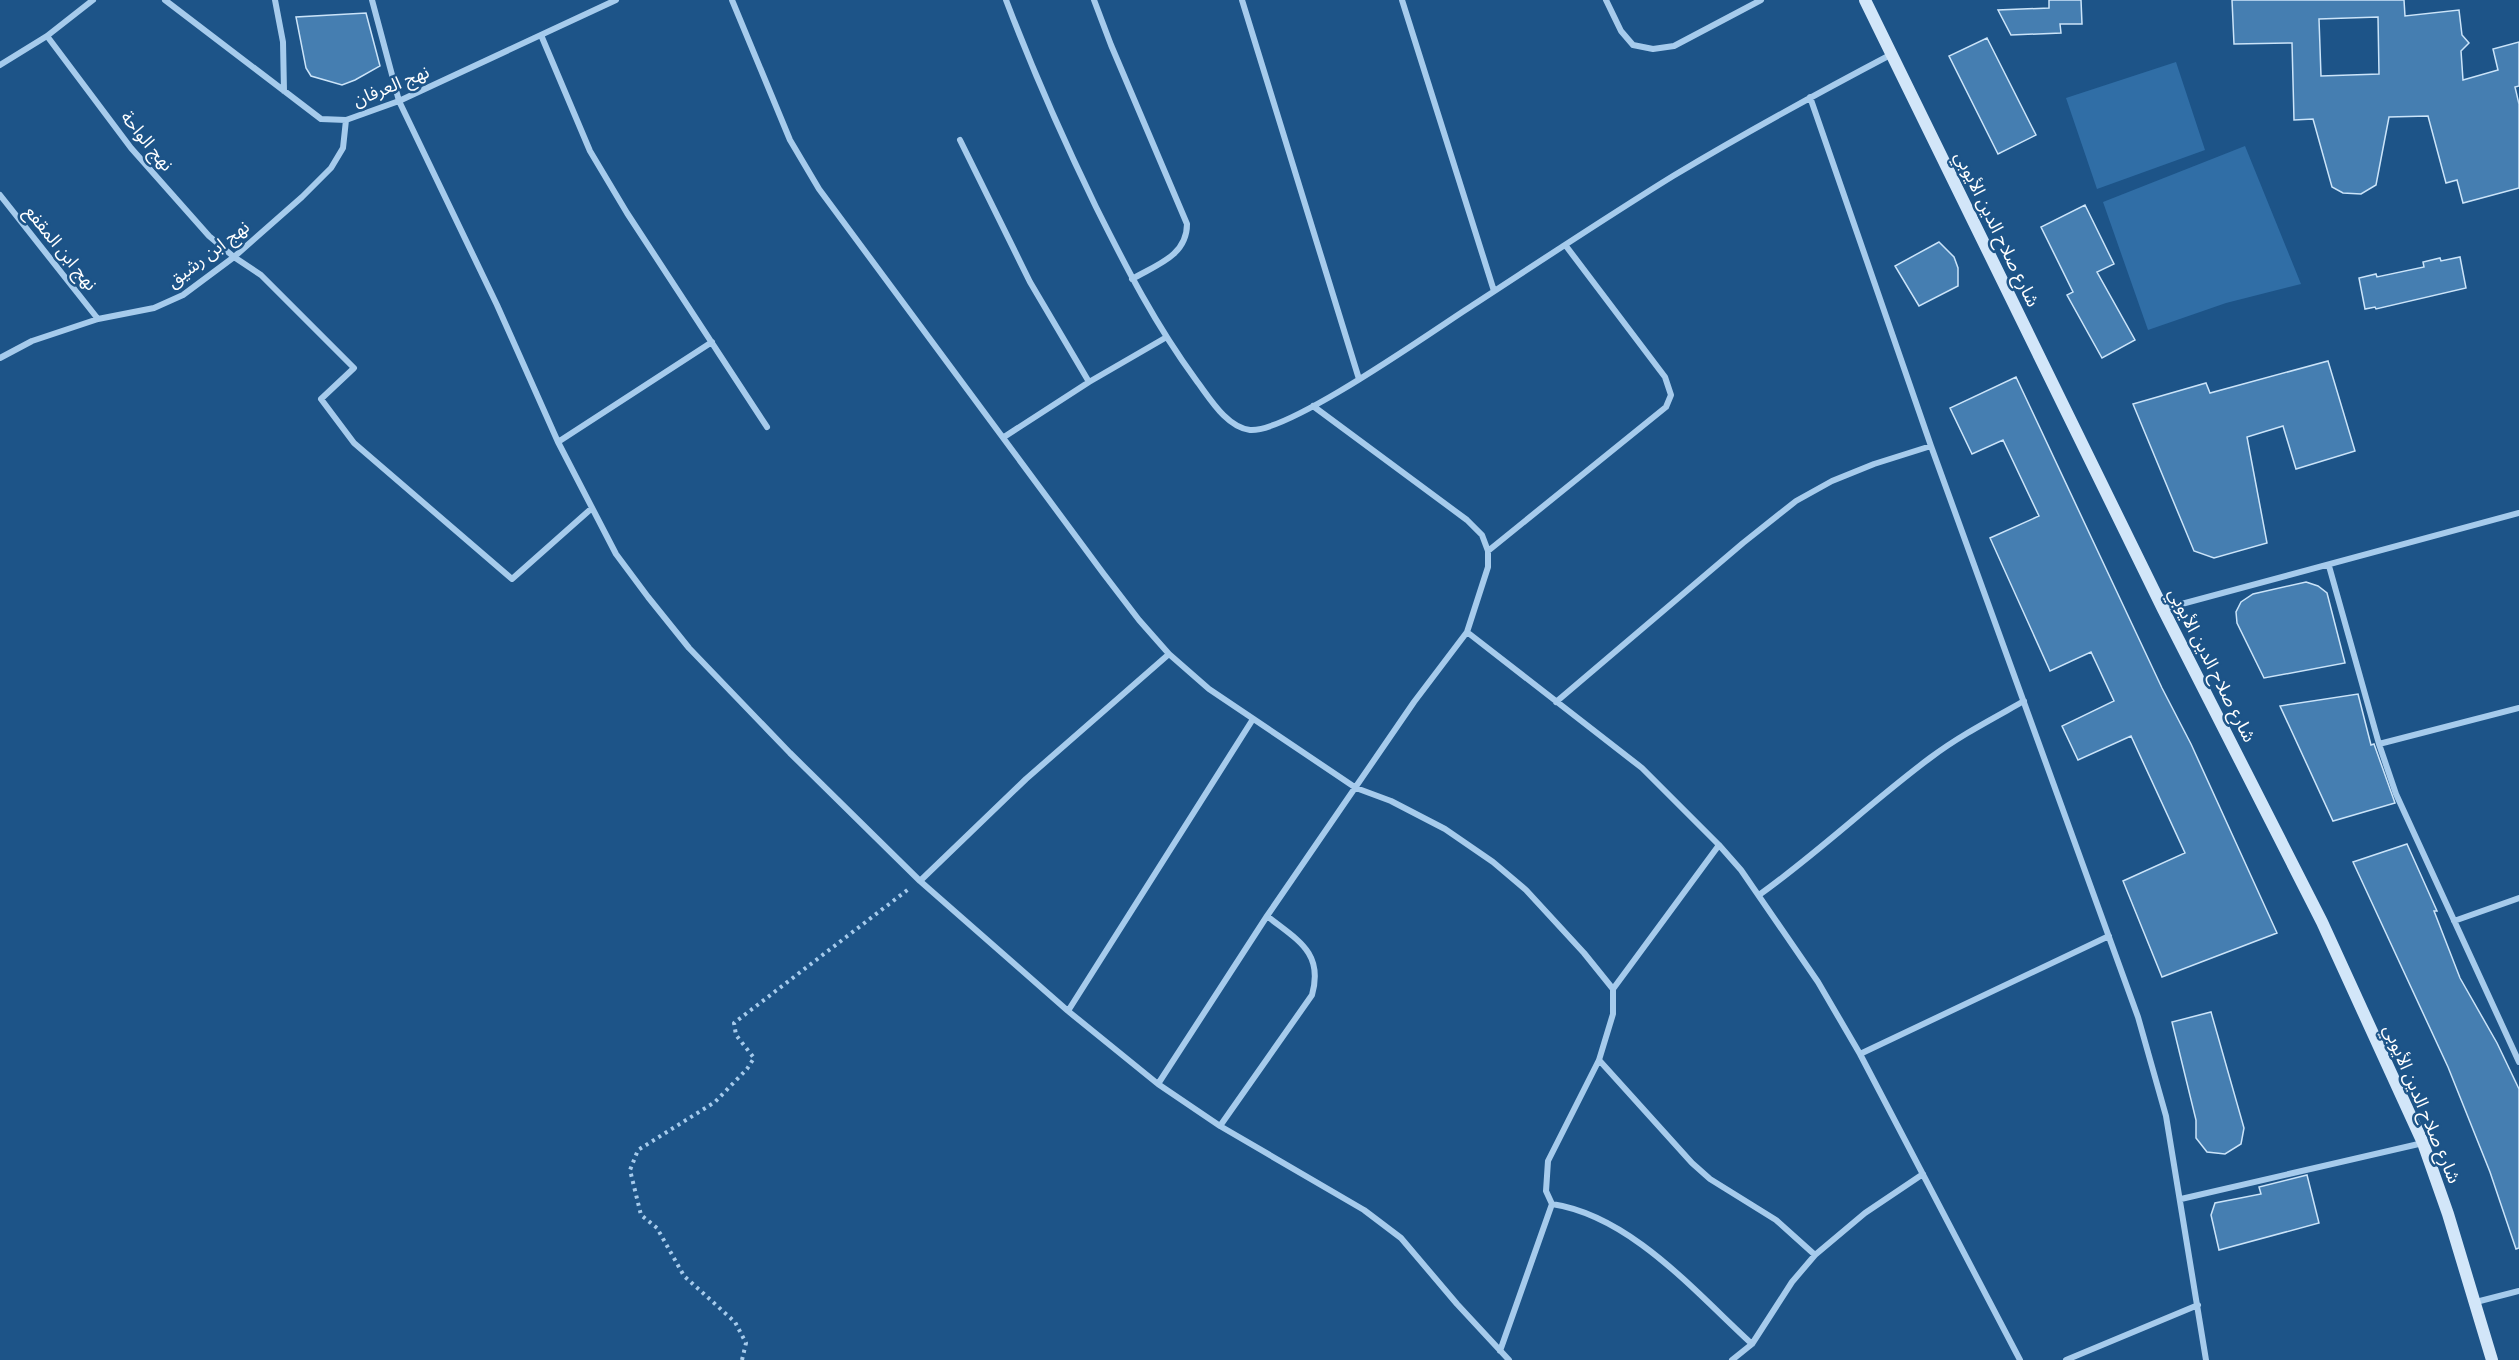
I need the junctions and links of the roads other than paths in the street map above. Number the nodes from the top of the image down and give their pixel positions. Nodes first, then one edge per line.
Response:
1 (93, 0) edge
2 (165, 0) edge
3 (275, 0) edge
4 (372, 0) edge
5 (616, 0) edge
6 (732, 0) edge
7 (1006, 0) edge
8 (1094, 0) edge
9 (1242, 0) edge
10 (1402, 0) edge
11 (1606, 0) edge
12 (1761, 0) edge
13 (1865, 0) edge
14 (541, 35) junction
15 (47, 36) junction
16 (1892, 54) junction
17 (0, 65) edge
18 (284, 91) junction
19 (1810, 97) junction
20 (399, 101) junction
21 (346, 120) junction
22 (960, 140) dead end
23 (0, 195) edge
24 (1566, 246) junction
25 (234, 257) junction
26 (1132, 279) junction
27 (1494, 291) junction
28 (98, 319) junction
29 (1165, 338) junction
30 (712, 342) junction
31 (0, 358) edge
32 (1359, 379) junction
33 (1089, 382) junction
34 (1313, 406) junction
35 (767, 427) dead end
36 (1004, 437) junction
37 (558, 442) junction
38 (1931, 446) junction
39 (592, 507) junction
40 (2519, 513) edge
41 (1488, 550) junction
42 (2329, 566) junction
43 (2163, 609) junction
44 (1467, 632) junction
45 (1169, 654) junction
46 (2024, 701) junction
47 (1557, 702) junction
48 (2519, 708) edge
49 (1253, 719) junction
50 (2379, 744) junction
51 (1356, 788) junction
52 (1719, 845) junction
53 (920, 881) junction
54 (1758, 895) junction
55 (2519, 898) edge
56 (1267, 916) junction
57 (2454, 921) junction
58 (2109, 936) junction
59 (1613, 989) junction
60 (1068, 1011) junction
61 (1860, 1054) junction
62 (1599, 1060) junction
63 (2519, 1062) edge
64 (1158, 1084) junction
65 (1220, 1126) junction
66 (2423, 1143) junction
67 (1923, 1174) junction
68 (2181, 1199) junction
69 (1552, 1204) junction
70 (1815, 1255) junction
71 (2519, 1291) edge
72 (2476, 1302) junction
73 (2198, 1305) junction
74 (1752, 1344) junction
75 (1500, 1351) junction
76 (1509, 1360) edge
77 (1732, 1360) edge
78 (2020, 1360) edge
79 (2066, 1360) edge
80 (2206, 1360) edge
81 (2492, 1360) edge

1 - 15 street
2 - 18 street, نهج العرفان
3 - 18 street
4 - 20 street
5 - 14 street, نهج العرفان
6 - 36 street
7 - 26 street
8 - 26 street
9 - 32 street
10 - 27 street
11 - 12 street
13 - 16 main road, شارع صلاح الدين الأيوبي
14 - 20 street, نهج العرفان
14 - 30 street
15 - 17 street
15 - 25 street, نهج الواحة
16 - 19 street
16 - 43 main road, شارع صلاح الدين الأيوبي
18 - 21 street, نهج العرفان
19 - 24 street
19 - 38 street
20 - 21 street, نهج العرفان
20 - 37 street
21 - 25 street, نهج ابن رشيق
22 - 33 street
23 - 28 street, نهج ابن المقفع
24 - 27 street
24 - 41 street
25 - 28 street, نهج ابن رشيق
25 - 39 street, نهج الواحة
26 - 29 street
27 - 32 street
28 - 31 street, نهج ابن رشيق
29 - 33 street
29 - 34 street
30 - 35 street
30 - 37 street
32 - 34 street
33 - 36 street
34 - 41 street
36 - 45 street
37 - 39 street
38 - 46 street
38 - 47 street
39 - 53 street
40 - 42 street
41 - 44 street
42 - 43 street
42 - 50 street
43 - 66 main road, شارع صلاح الدين الأيوبي
44 - 47 street
44 - 51 street
45 - 49 street
45 - 53 street
46 - 54 street
46 - 58 street
47 - 52 street
48 - 50 street
49 - 51 street
49 - 60 street
50 - 57 street
51 - 56 street
51 - 59 street
52 - 54 street
52 - 59 street
53 - 60 street
54 - 61 street
55 - 57 street
56 - 64 street
56 - 65 street
57 - 63 street
58 - 61 street
58 - 68 street
59 - 62 street
60 - 64 street
61 - 67 street
62 - 69 street
62 - 70 street
64 - 65 street
65 - 75 street
66 - 68 street
66 - 72 main road, شارع صلاح الدين الأيوبي
67 - 70 street
67 - 78 street
68 - 73 street
69 - 74 street
69 - 75 street
70 - 74 street
71 - 72 street
72 - 81 main road, شارع صلاح الدين الأيوبي
73 - 79 street
73 - 80 street
74 - 77 street
75 - 76 street

